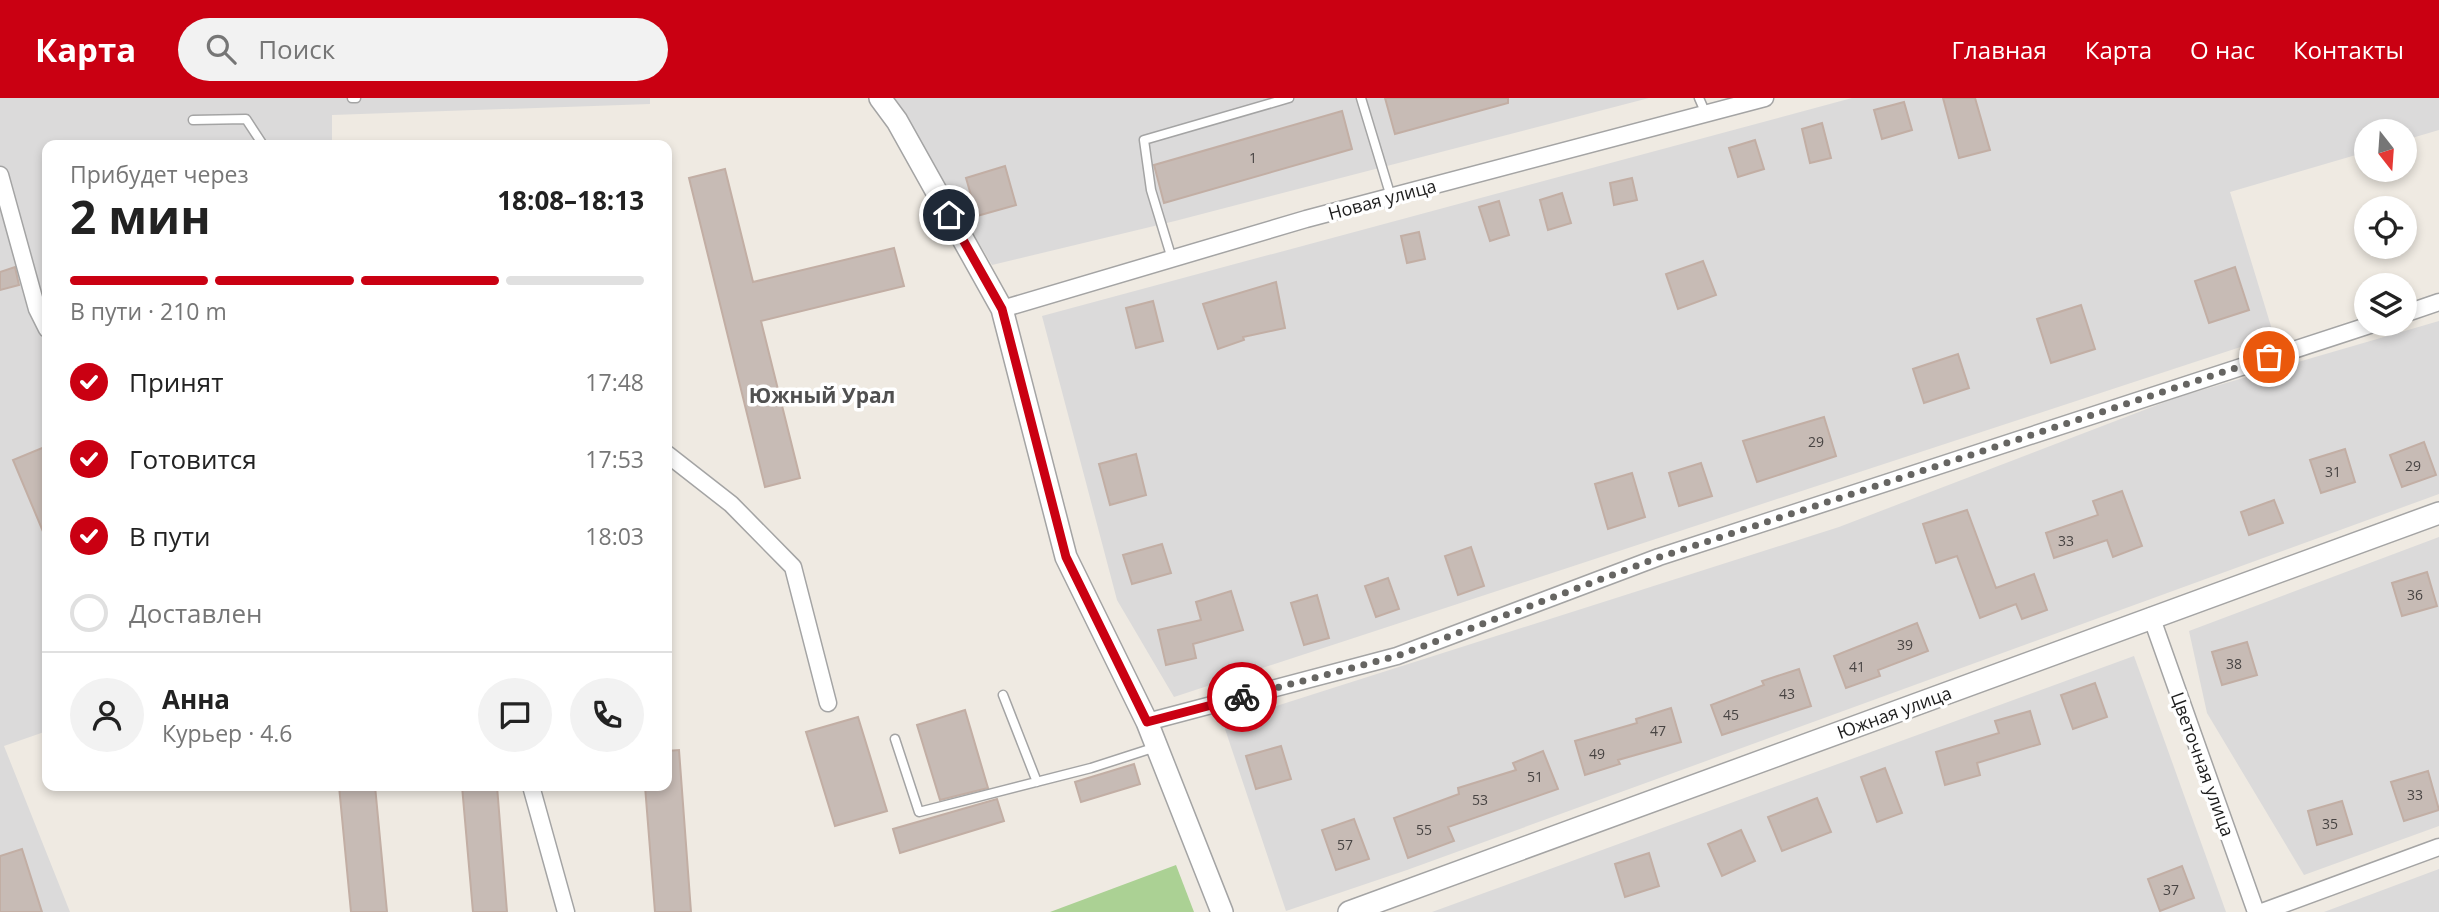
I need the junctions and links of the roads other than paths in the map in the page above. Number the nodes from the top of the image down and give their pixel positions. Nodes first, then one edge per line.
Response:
1 (880, 98) edge
2 (1289, 98) edge
3 (1362, 98) edge
4 (1699, 98) edge
5 (1765, 98) edge
6 (1706, 114) junction
7 (193, 120) dead end
8 (260, 140) edge
9 (0, 175) edge
10 (1391, 197) junction
11 (1172, 259) junction
12 (2439, 303) edge
13 (1002, 309) junction
14 (2417, 310) edge
15 (42, 320) edge
16 (2354, 330) edge
17 (672, 458) edge
18 (2439, 513) edge
19 (2151, 616) junction
20 (1003, 695) dead end
21 (828, 703) dead end
22 (1147, 722) junction
23 (895, 739) dead end
24 (1157, 746) junction
25 (1037, 782) junction
26 (532, 791) edge
27 (2439, 847) edge
28 (566, 912) edge
29 (1222, 912) edge
30 (1349, 912) edge
31 (2256, 912) edge
32 (2262, 912) edge

1 - 13 street
2 - 11 lane
3 - 10 lane
4 - 6 lane
5 - 6 street, Новая улица
6 - 10 street, Новая улица
7 - 8 lane
9 - 15 street
10 - 11 street, Новая улица
11 - 13 street, Новая улица
12 - 14 street
13 - 22 street
16 - 22 street
17 - 21 street
18 - 19 street, Южная улица
19 - 30 street, Южная улица
19 - 31 street, Цветочная улица
20 - 25 lane
22 - 24 street
23 - 25 lane
24 - 25 lane
24 - 29 street
26 - 28 street
27 - 32 street

